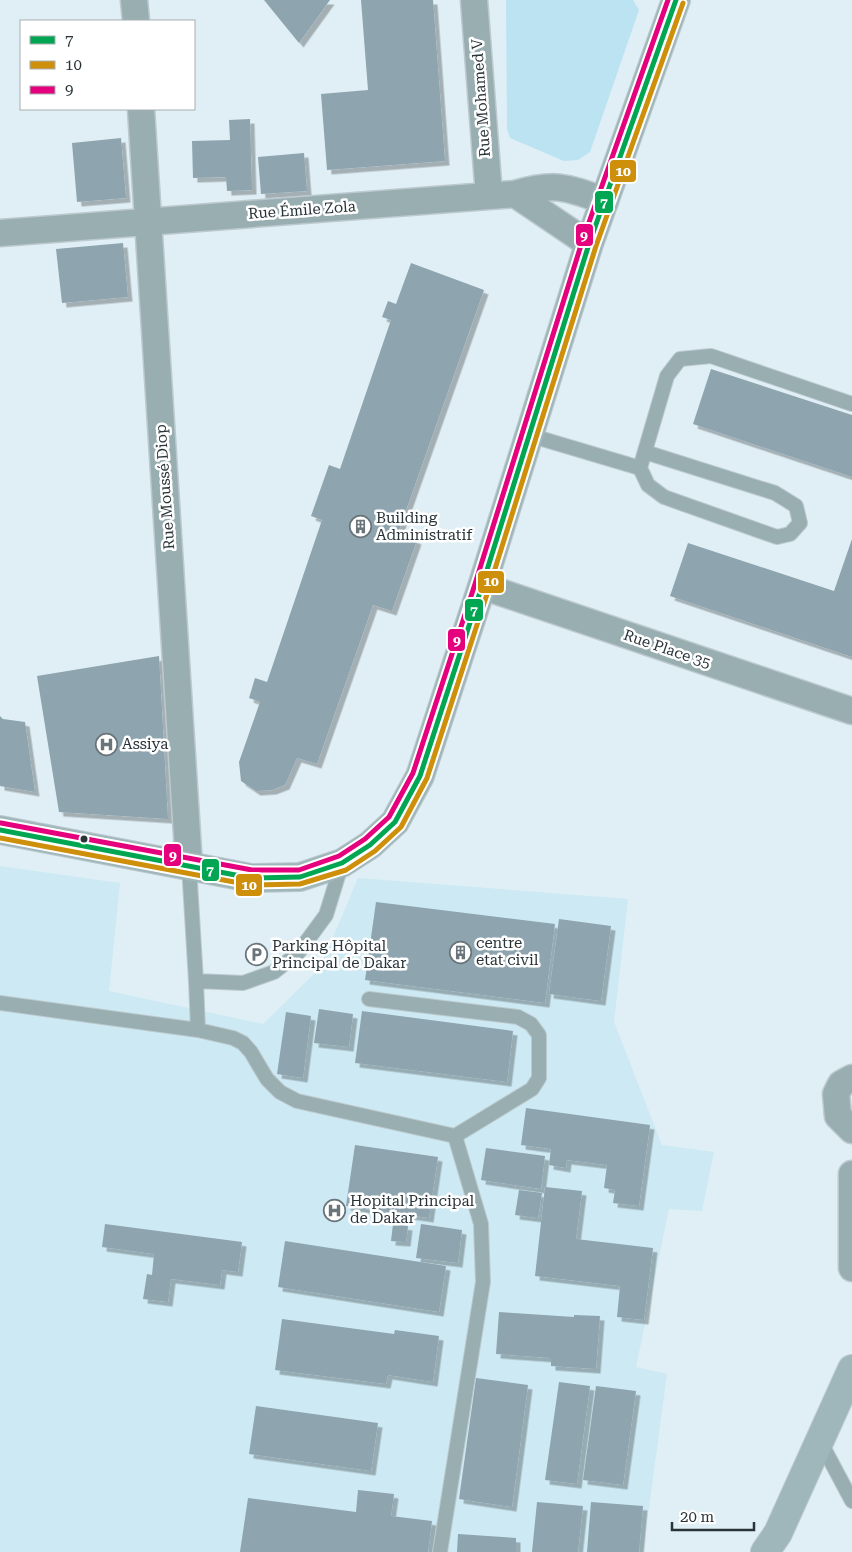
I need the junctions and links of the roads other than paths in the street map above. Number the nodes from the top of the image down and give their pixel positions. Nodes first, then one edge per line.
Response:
1 (134, 0) edge
2 (474, 0) edge
3 (676, 0) edge
4 (136, 20) edge
5 (141, 110) edge
6 (515, 194) junction
7 (488, 196) junction
8 (605, 201) junction
9 (148, 222) junction
10 (0, 233) edge
11 (589, 244) junction
12 (852, 404) edge
13 (529, 435) junction
14 (645, 452) junction
15 (640, 468) junction
16 (482, 586) junction
17 (852, 711) edge
18 (0, 830) edge
19 (342, 863) junction
20 (189, 866) junction
21 (196, 981) junction
22 (369, 999) dead end
23 (0, 1003) edge
24 (198, 1030) junction
25 (852, 1078) edge
26 (852, 1130) edge
27 (455, 1136) junction
28 (852, 1174) edge
29 (852, 1268) edge
30 (852, 1369) edge
31 (820, 1441) junction
32 (852, 1501) edge
33 (440, 1552) edge
34 (765, 1552) edge

1 - 4 street
2 - 7 street, Rue Mohamed V
3 - 8 street
5 - 9 street, Rue Moussé Diop
6 - 7 street, Rue Émile Zola
6 - 8 street, Rue Émile Zola
6 - 11 street
7 - 9 street, Rue Émile Zola
8 - 11 street
9 - 10 street, Rue Émile Zola
9 - 20 street, Rue Moussé Diop
11 - 13 street
12 - 14 lane
13 - 15 lane
13 - 16 street
14 - 15 lane
14 - 15 lane
16 - 17 street, Rue Place 35
16 - 19 street
18 - 20 street
19 - 20 street
19 - 21 lane
20 - 21 lane
21 - 24 lane
22 - 27 lane
23 - 24 lane
24 - 27 lane
25 - 26 street
27 - 33 lane
28 - 29 street
30 - 31 street
31 - 32 lane
31 - 34 street

